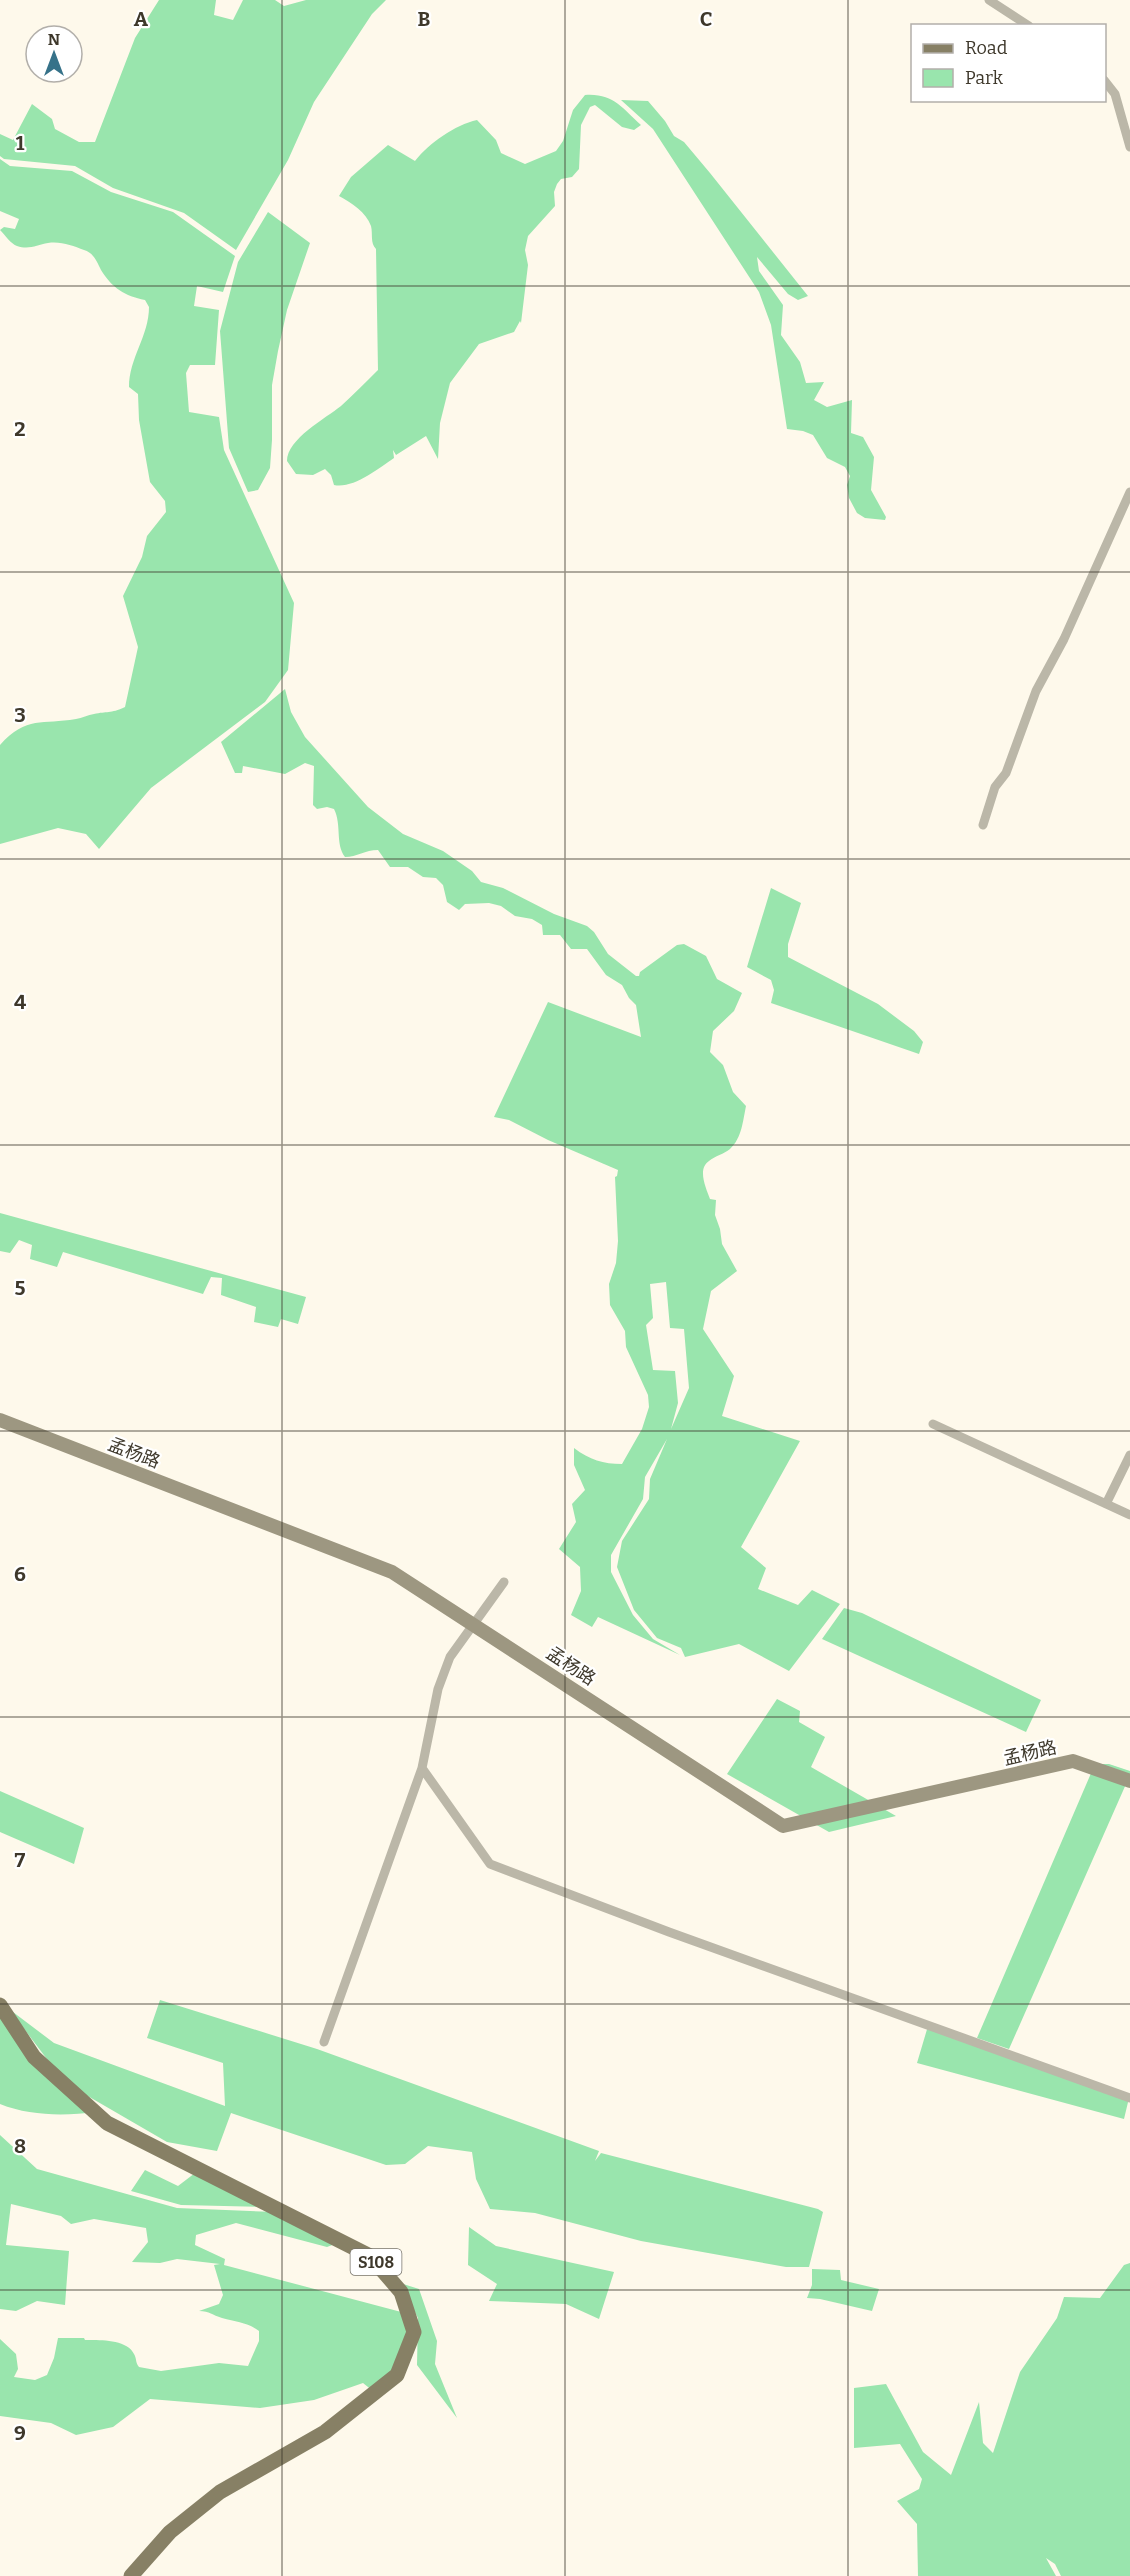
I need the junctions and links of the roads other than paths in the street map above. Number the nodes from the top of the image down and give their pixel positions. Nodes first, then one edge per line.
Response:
1 (989, 0) edge
2 (1026, 24) edge
3 (1106, 83) edge
4 (1130, 147) edge
5 (1130, 492) edge
6 (983, 825) dead end
7 (0, 1420) edge
8 (933, 1424) dead end
9 (1130, 1455) edge
10 (1106, 1504) junction
11 (1130, 1515) edge
12 (504, 1582) dead end
13 (474, 1624) junction
14 (422, 1768) junction
15 (1130, 1781) edge
16 (0, 2006) edge
17 (324, 2042) dead end
18 (1130, 2098) edge
19 (131, 2576) edge

1 - 2 street
3 - 4 street
5 - 6 street
7 - 13 main road, 孟杨路
8 - 10 street
9 - 10 street
10 - 11 street
12 - 13 street
13 - 14 street
13 - 15 main road, 孟杨路
14 - 17 street
14 - 18 street
16 - 19 main road, S108

